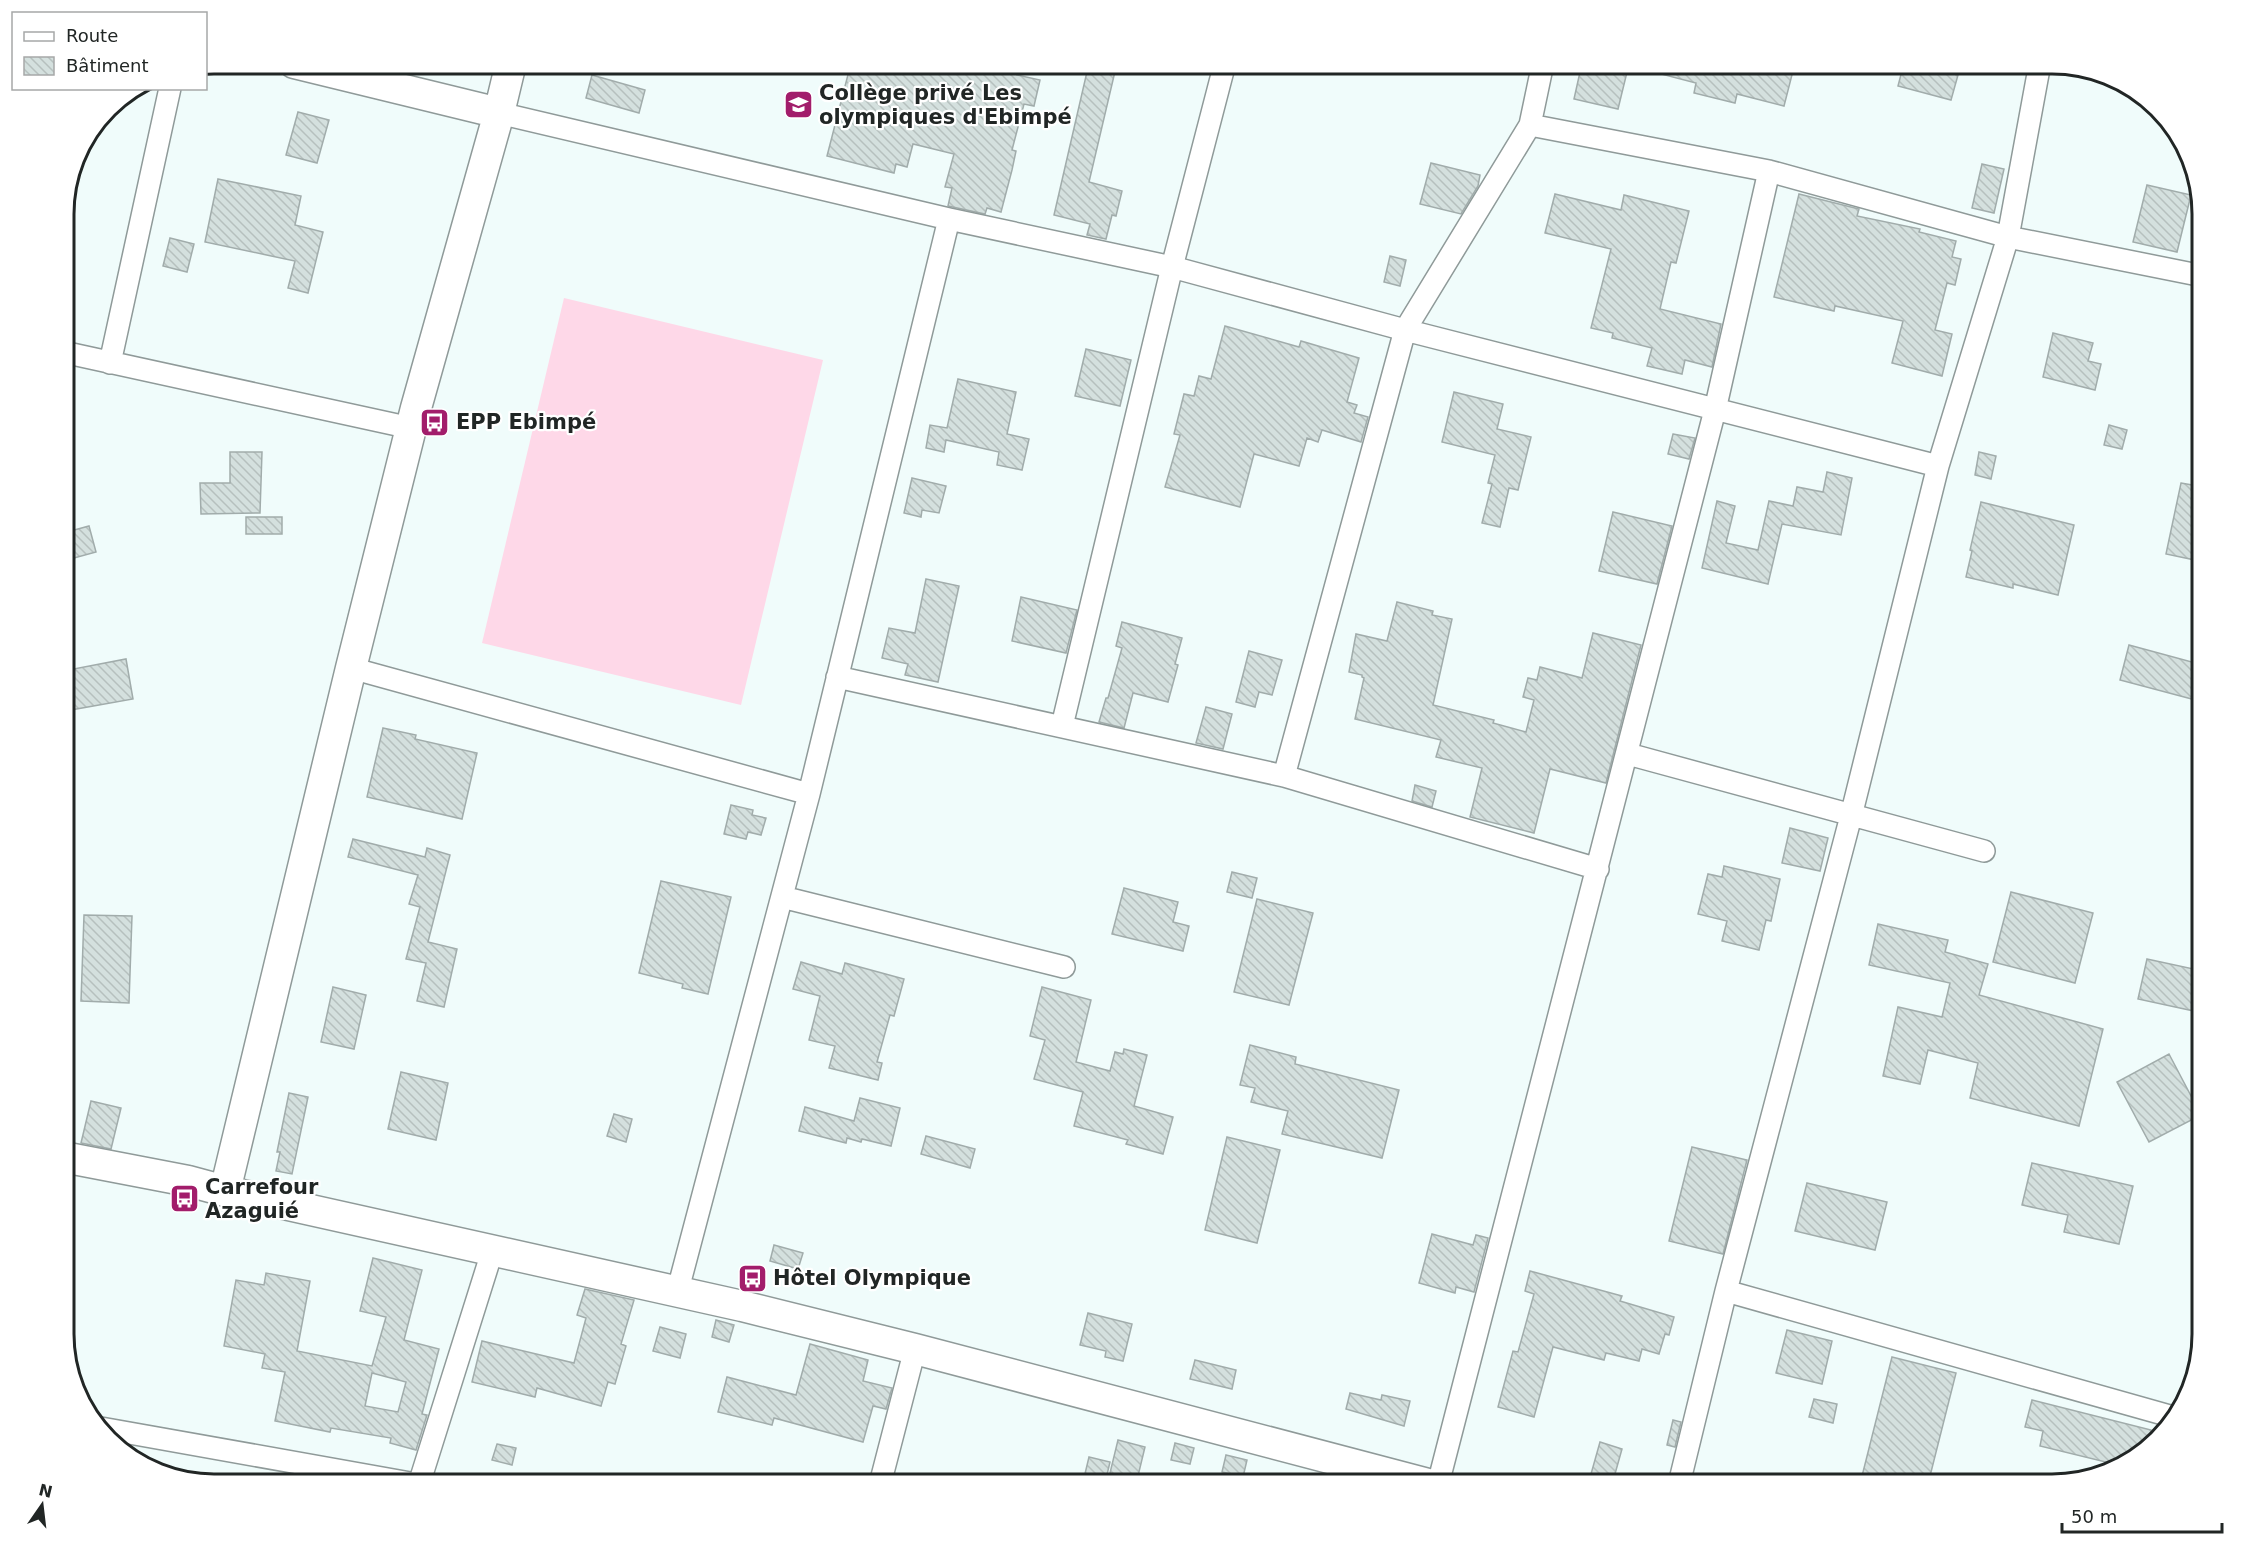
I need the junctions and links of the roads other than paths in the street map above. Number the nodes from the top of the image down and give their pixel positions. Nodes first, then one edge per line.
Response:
1 (1222, 73) edge
2 (1541, 73) edge
3 (2038, 73) edge
4 (340, 74) edge
5 (508, 74) edge
6 (170, 90) edge
7 (499, 112) junction
8 (1530, 125) junction
9 (1769, 171) junction
10 (949, 219) junction
11 (2008, 237) junction
12 (1172, 267) junction
13 (2192, 274) edge
14 (1405, 330) junction
15 (74, 355) edge
16 (110, 363) junction
17 (1715, 410) junction
18 (411, 428) junction
19 (1938, 466) junction
20 (351, 668) junction
21 (837, 677) junction
22 (1062, 726) junction
23 (1628, 754) junction
24 (1284, 776) junction
25 (809, 794) junction
26 (1851, 816) junction
27 (1984, 851) dead end
28 (1598, 869) junction
29 (782, 897) junction
30 (1064, 967) dead end
31 (74, 1159) edge
32 (225, 1191) junction
33 (492, 1252) junction
34 (1725, 1291) junction
35 (676, 1293) junction
36 (915, 1349) junction
37 (2166, 1415) edge
38 (112, 1430) edge
39 (361, 1474) edge
40 (420, 1474) edge
41 (883, 1474) edge
42 (1390, 1474) edge
43 (1441, 1474) edge
44 (1681, 1474) edge

1 - 12 street
2 - 8 street
3 - 11 street
4 - 7 street
5 - 7 street
6 - 16 street
7 - 10 street
7 - 18 street
8 - 9 street
8 - 14 street
9 - 11 street
9 - 17 street
10 - 12 street
10 - 21 street
11 - 13 street
11 - 19 street
12 - 14 street
12 - 22 street
14 - 17 street
14 - 24 street
15 - 16 street
16 - 18 street
17 - 19 street
17 - 23 street
18 - 20 street
19 - 26 street
20 - 25 street
20 - 32 street
21 - 22 street
21 - 25 street
22 - 24 street
23 - 26 street
23 - 28 street
24 - 28 street
25 - 29 street
26 - 27 street
26 - 34 street
28 - 43 street
29 - 30 street
29 - 35 street
31 - 32 street
32 - 33 street
33 - 35 street
33 - 40 street
34 - 37 street
34 - 44 street
35 - 36 street
36 - 41 street
36 - 42 street
38 - 39 street

